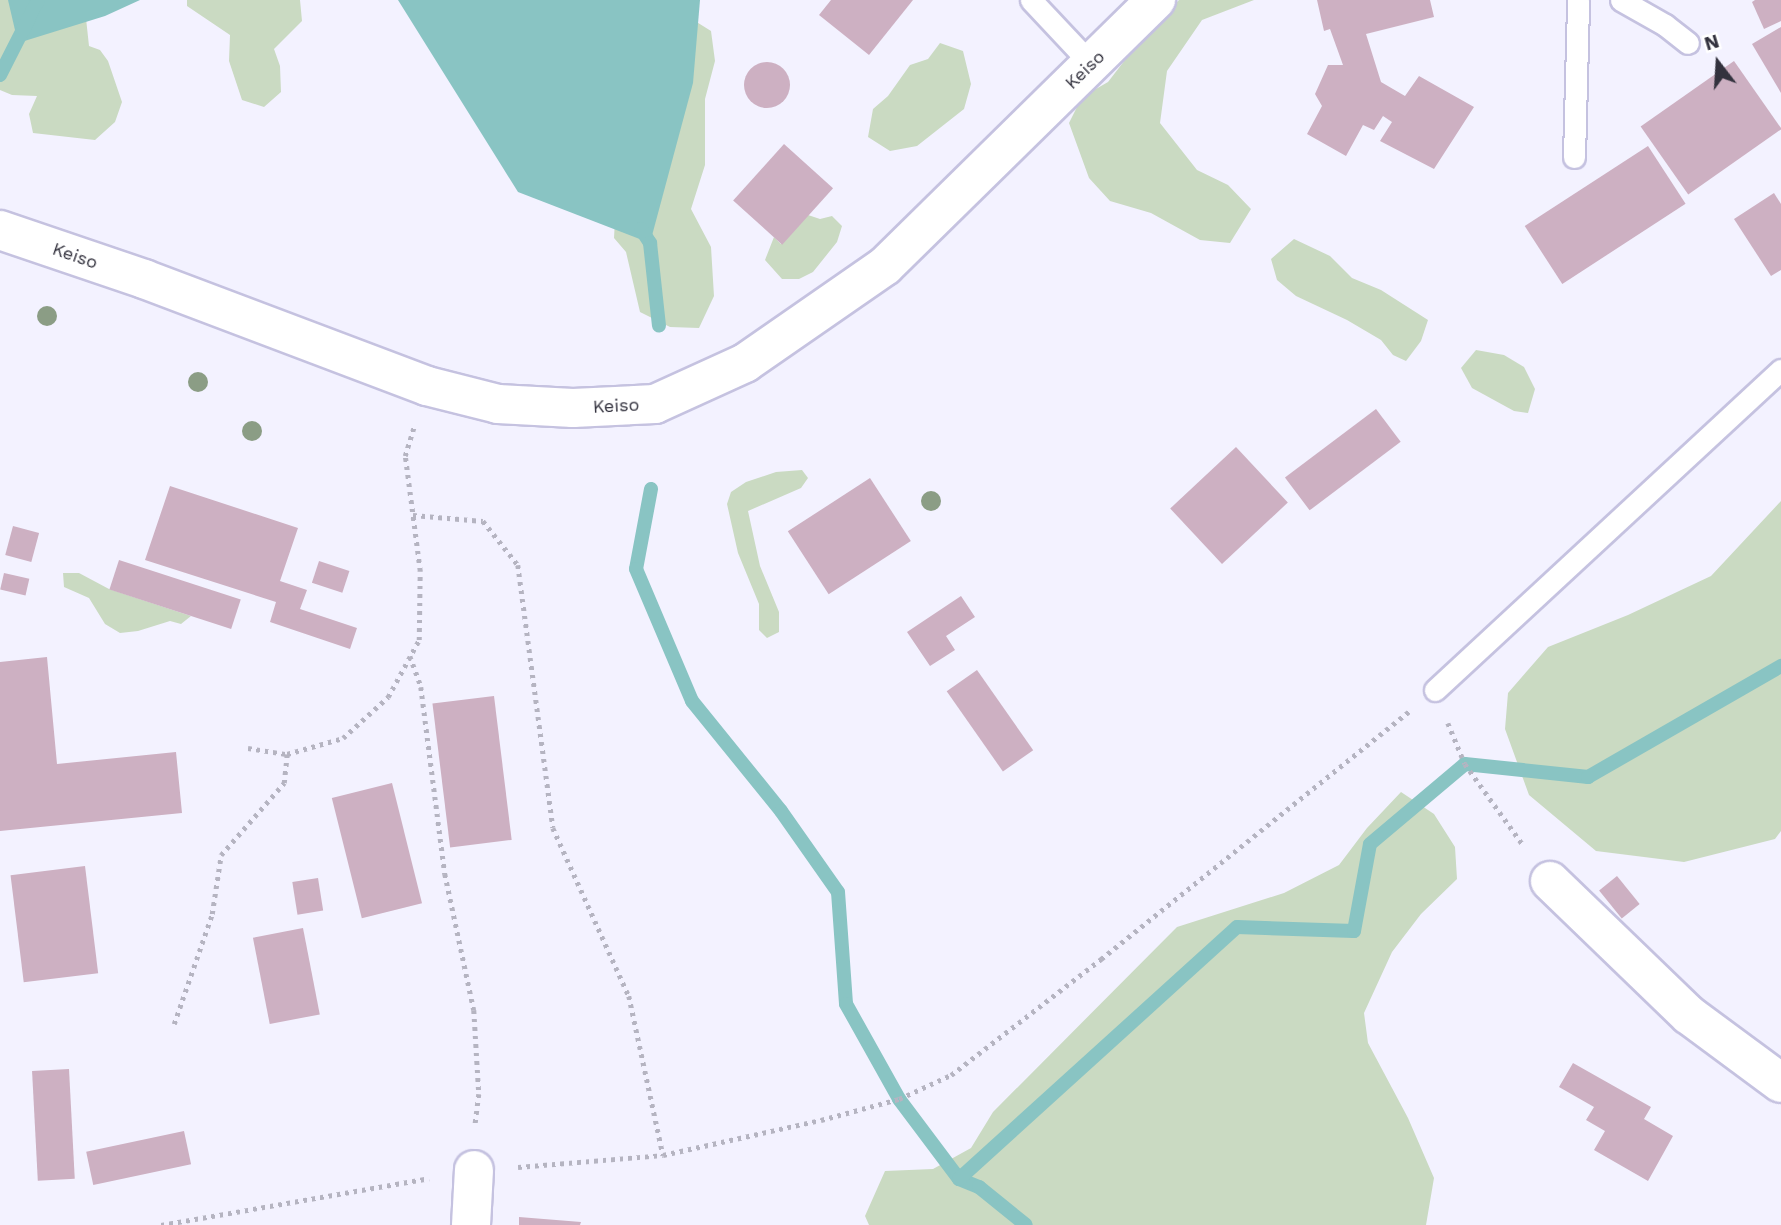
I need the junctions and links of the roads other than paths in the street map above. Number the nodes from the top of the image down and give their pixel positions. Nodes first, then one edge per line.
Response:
1 (1031, 0) edge
2 (1156, 0) edge
3 (1578, 0) edge
4 (1622, 0) edge
5 (1688, 43) dead end
6 (1091, 64) junction
7 (1574, 157) dead end
8 (0, 230) edge
9 (1781, 370) edge
10 (1435, 690) road end
11 (1550, 881) road end
12 (1781, 1083) edge
13 (474, 1170) road end
14 (471, 1225) edge

1 - 6 lane
2 - 6 street, Keiso
3 - 7 lane
4 - 5 lane
6 - 8 street, Keiso
9 - 10 lane
11 - 12 street
13 - 14 street

